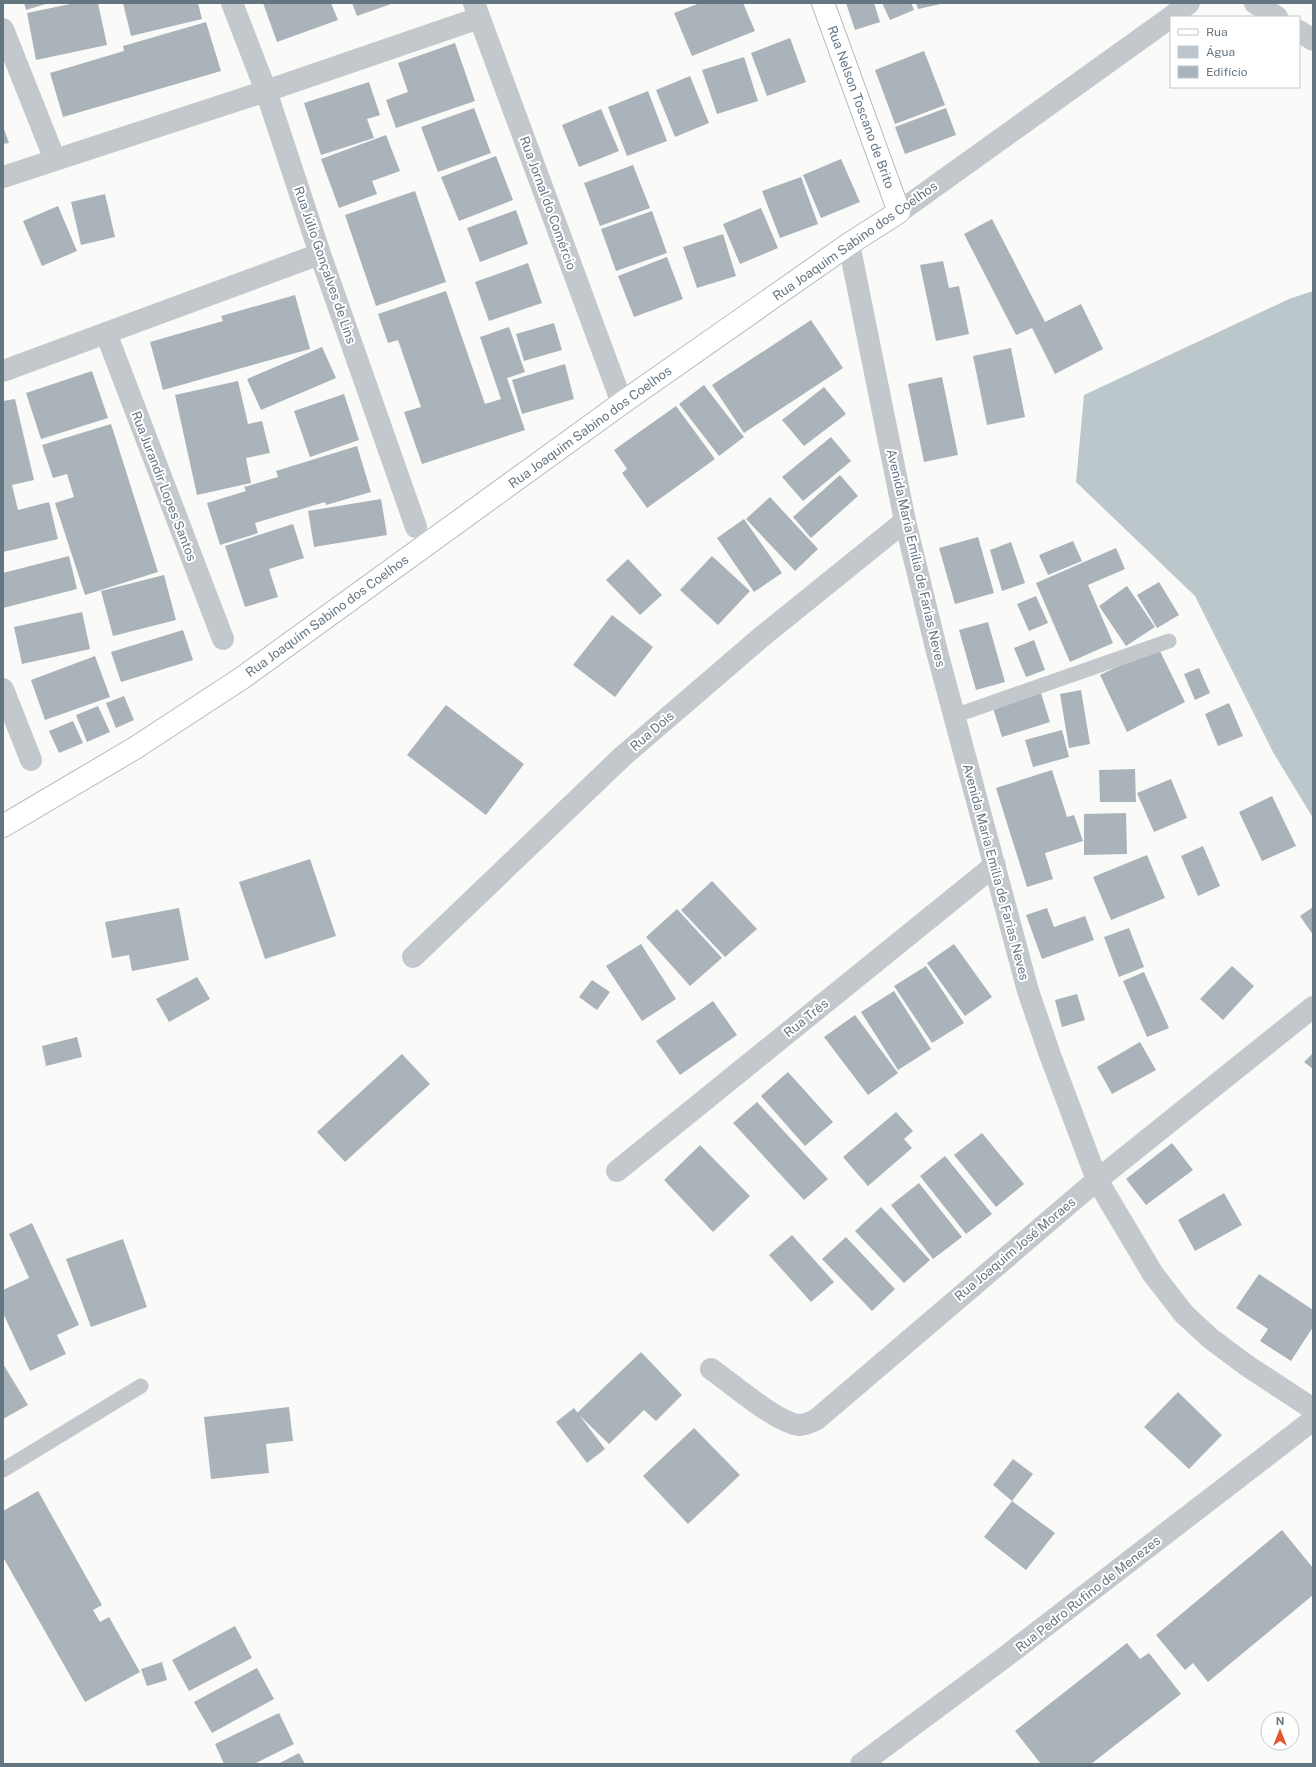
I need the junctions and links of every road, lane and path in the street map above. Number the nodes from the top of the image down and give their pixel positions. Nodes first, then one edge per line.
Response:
1 (232, 3) edge
2 (823, 3) edge
3 (1189, 3) edge
4 (1255, 3) edge
5 (477, 11) edge
6 (1168, 14) edge
7 (1275, 16) edge
8 (3, 29) edge
9 (1300, 32) edge
10 (1313, 40) edge
11 (266, 91) junction
12 (55, 160) junction
13 (3, 177) edge
14 (899, 212) junction
15 (849, 244) junction
16 (320, 254) junction
17 (106, 333) junction
18 (3, 371) edge
19 (622, 402) junction
20 (905, 521) junction
21 (416, 527) dead end
22 (223, 639) dead end
23 (1169, 641) dead end
24 (3, 689) edge
25 (954, 716) junction
26 (30, 760) dead end
27 (3, 826) edge
28 (995, 865) junction
29 (413, 957) dead end
30 (1313, 1007) edge
31 (617, 1171) dead end
32 (1097, 1180) junction
33 (711, 1369) dead end
34 (140, 1386) dead end
35 (1313, 1410) edge
36 (1313, 1420) edge
37 (3, 1470) edge
38 (861, 1764) edge

1 - 11 street, Rua Júlio Gonçalves de Lins
2 - 14 main road, Rua Nelson Toscano de Brito
3 - 6 street, Rua Joaquim Sabino dos Coelhos
4 - 7 street
5 - 11 street
5 - 19 street, Rua Jornal do Comércio
6 - 14 street, Rua Joaquim Sabino dos Coelhos
8 - 12 street
9 - 10 street
11 - 12 street
11 - 16 street, Rua Júlio Gonçalves de Lins
12 - 13 street
14 - 15 main road, Rua Joaquim Sabino dos Coelhos
15 - 19 main road, Rua Joaquim Sabino dos Coelhos
15 - 20 street, Avenida Maria Emilia de Farias Neves
16 - 17 street
16 - 21 street, Rua Júlio Gonçalves de Lins
17 - 18 street
17 - 22 street, Rua Jurandir Lopes Santos
19 - 27 main road, Rua Joaquim Sabino dos Coelhos
20 - 25 street, Avenida Maria Emilia de Farias Neves
20 - 29 street, Rua Dois
23 - 25 lane
24 - 26 street
25 - 28 street, Avenida Maria Emilia de Farias Neves
28 - 31 street, Rua Três
28 - 32 street, Avenida Maria Emilia de Farias Neves
30 - 32 street, Rua Joaquim José Moraes
32 - 33 street, Rua Joaquim José Moraes
32 - 35 street, Avenida Maria Emilia de Farias Neves
34 - 37 lane
36 - 38 street, Rua Pedro Rufino de Menezes

